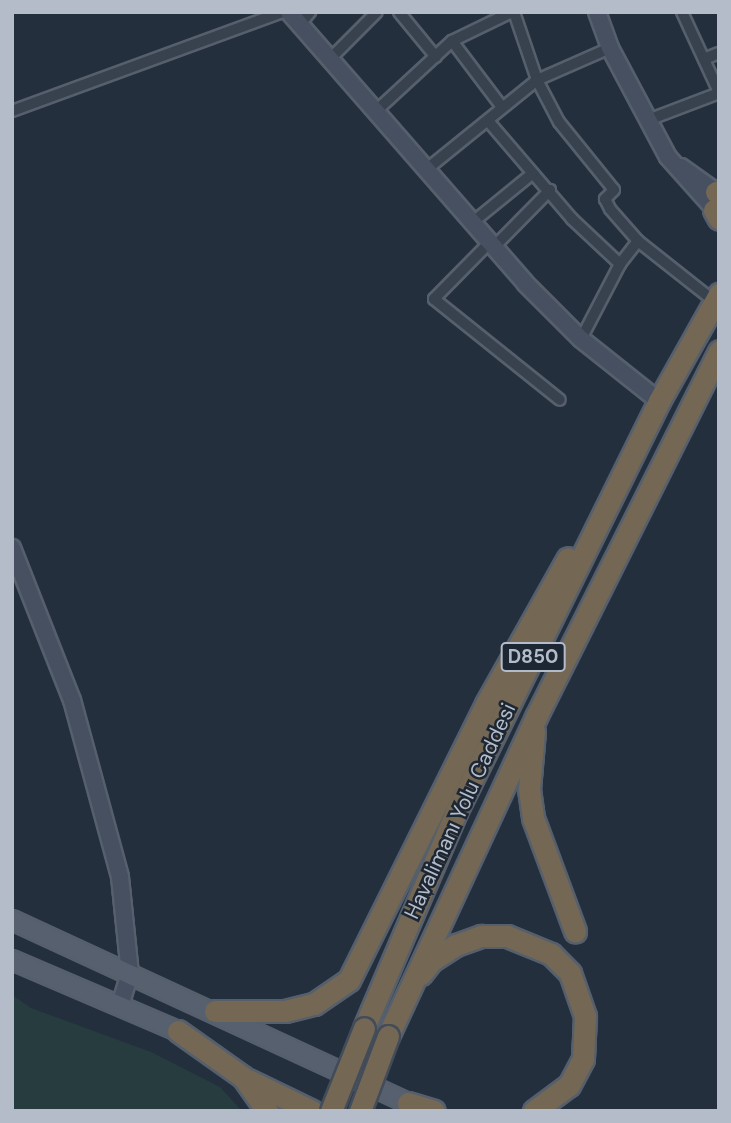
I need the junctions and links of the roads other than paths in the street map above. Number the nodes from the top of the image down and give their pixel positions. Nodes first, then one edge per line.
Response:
1 (282, 12) edge
2 (377, 12) edge
3 (399, 12) edge
4 (513, 12) edge
5 (682, 12) edge
6 (601, 14) edge
7 (300, 16) edge
8 (452, 41) junction
9 (610, 48) junction
10 (719, 53) edge
11 (436, 57) junction
12 (330, 59) junction
13 (704, 59) junction
14 (537, 80) junction
15 (719, 92) edge
16 (502, 107) junction
17 (12, 111) edge
18 (375, 112) junction
19 (648, 120) junction
20 (489, 122) junction
21 (428, 169) junction
22 (533, 173) junction
23 (550, 190) junction
24 (718, 204) edge
25 (473, 222) junction
26 (638, 241) junction
27 (492, 244) junction
28 (620, 264) junction
29 (719, 275) edge
30 (717, 297) edge
31 (581, 339) junction
32 (719, 351) edge
33 (560, 400) dead end
34 (659, 401) junction
35 (629, 470) junction
36 (12, 548) edge
37 (536, 717) junction
38 (12, 920) edge
39 (575, 931) dead end
40 (12, 960) edge
41 (130, 973) junction
42 (406, 996) junction
43 (120, 1005) junction
44 (215, 1011) junction
45 (178, 1031) joint
46 (243, 1077) junction
47 (408, 1103) joint
48 (267, 1111) edge
49 (312, 1111) edge
50 (331, 1111) edge
51 (360, 1111) edge
52 (434, 1111) edge
53 (534, 1111) edge

1 - 17 street
2 - 12 street
3 - 11 street
4 - 8 street
4 - 14 street
5 - 13 street
6 - 9 street
7 - 12 street
8 - 11 street
8 - 16 street
9 - 14 street
9 - 19 street
10 - 13 street
11 - 18 street
12 - 18 street
13 - 15 street
14 - 16 street
14 - 26 street
15 - 19 street
16 - 20 street
18 - 21 street
19 - 24 street
20 - 21 street
20 - 22 street
21 - 25 street
22 - 23 street
22 - 25 street
23 - 27 street
23 - 28 street
25 - 27 street
26 - 28 street
26 - 30 street
27 - 31 street
27 - 33 street
28 - 31 street
29 - 30 highway, Havalimanı Yolu Caddesi
30 - 34 highway, Havalimanı Yolu Caddesi / D850
31 - 34 street
32 - 37 highway, Havalimanı Yolu Caddesi / D850
34 - 35 highway, Havalimanı Yolu Caddesi / D850
35 - 44 highway
35 - 50 highway, Havalimanı Yolu Caddesi / D850, bridge
36 - 41 street
37 - 39 highway
37 - 42 highway, Havalimanı Yolu Caddesi / D850
38 - 41 main road
40 - 43 main road
41 - 43 street
41 - 44 main road
42 - 51 highway, Havalimanı Yolu Caddesi / D850, bridge
42 - 53 highway
43 - 45 main road
44 - 47 main road
45 - 46 highway
46 - 48 highway
46 - 49 highway
47 - 52 highway

